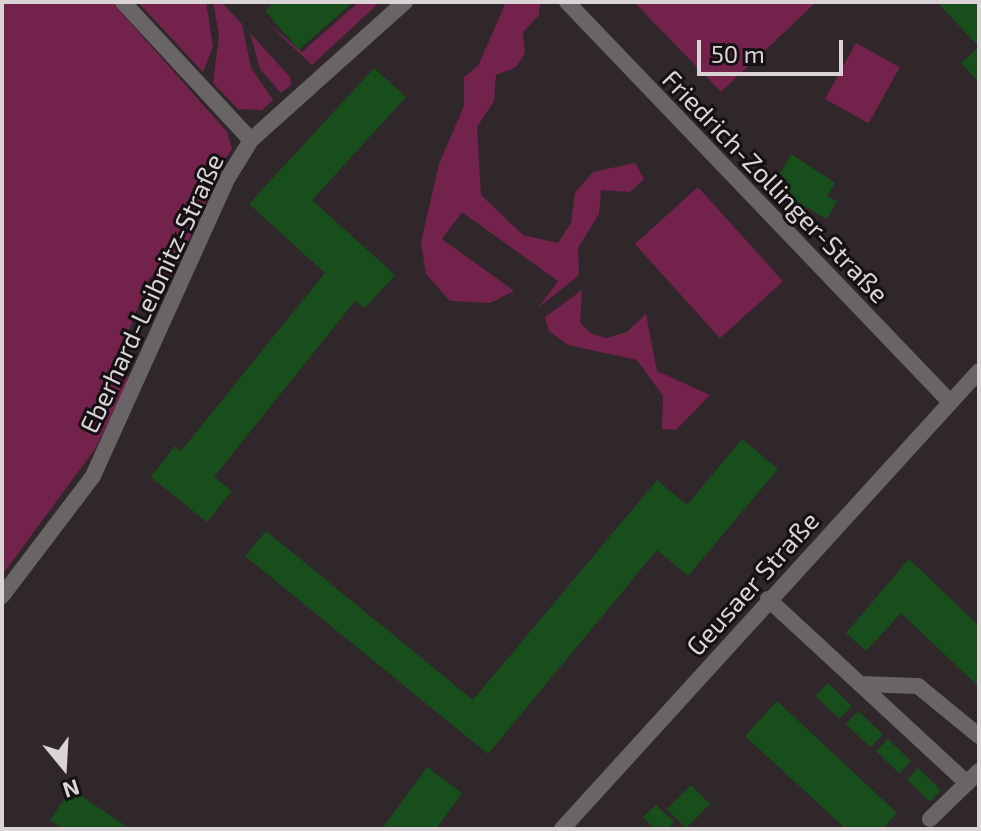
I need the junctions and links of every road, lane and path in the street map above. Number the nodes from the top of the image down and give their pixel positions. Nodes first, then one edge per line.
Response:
1 (123, 2) edge
2 (405, 2) edge
3 (567, 2) edge
4 (251, 140) junction
5 (979, 371) edge
6 (950, 402) junction
7 (2, 596) edge
8 (768, 599) junction
9 (860, 684) junction
10 (979, 736) edge
11 (979, 771) edge
12 (967, 783) junction
13 (930, 819) dead end
14 (562, 829) edge

1 - 4 street
2 - 4 street, Eberhard-Leibnitz-Straße
3 - 6 street, Friedrich-Zollinger-Straße
4 - 7 street, Eberhard-Leibnitz-Straße
5 - 6 street, Geusaer Straße
6 - 8 street, Geusaer Straße
8 - 9 street
8 - 14 street, Geusaer Straße
9 - 10 street
9 - 12 street
11 - 12 street
12 - 13 street

